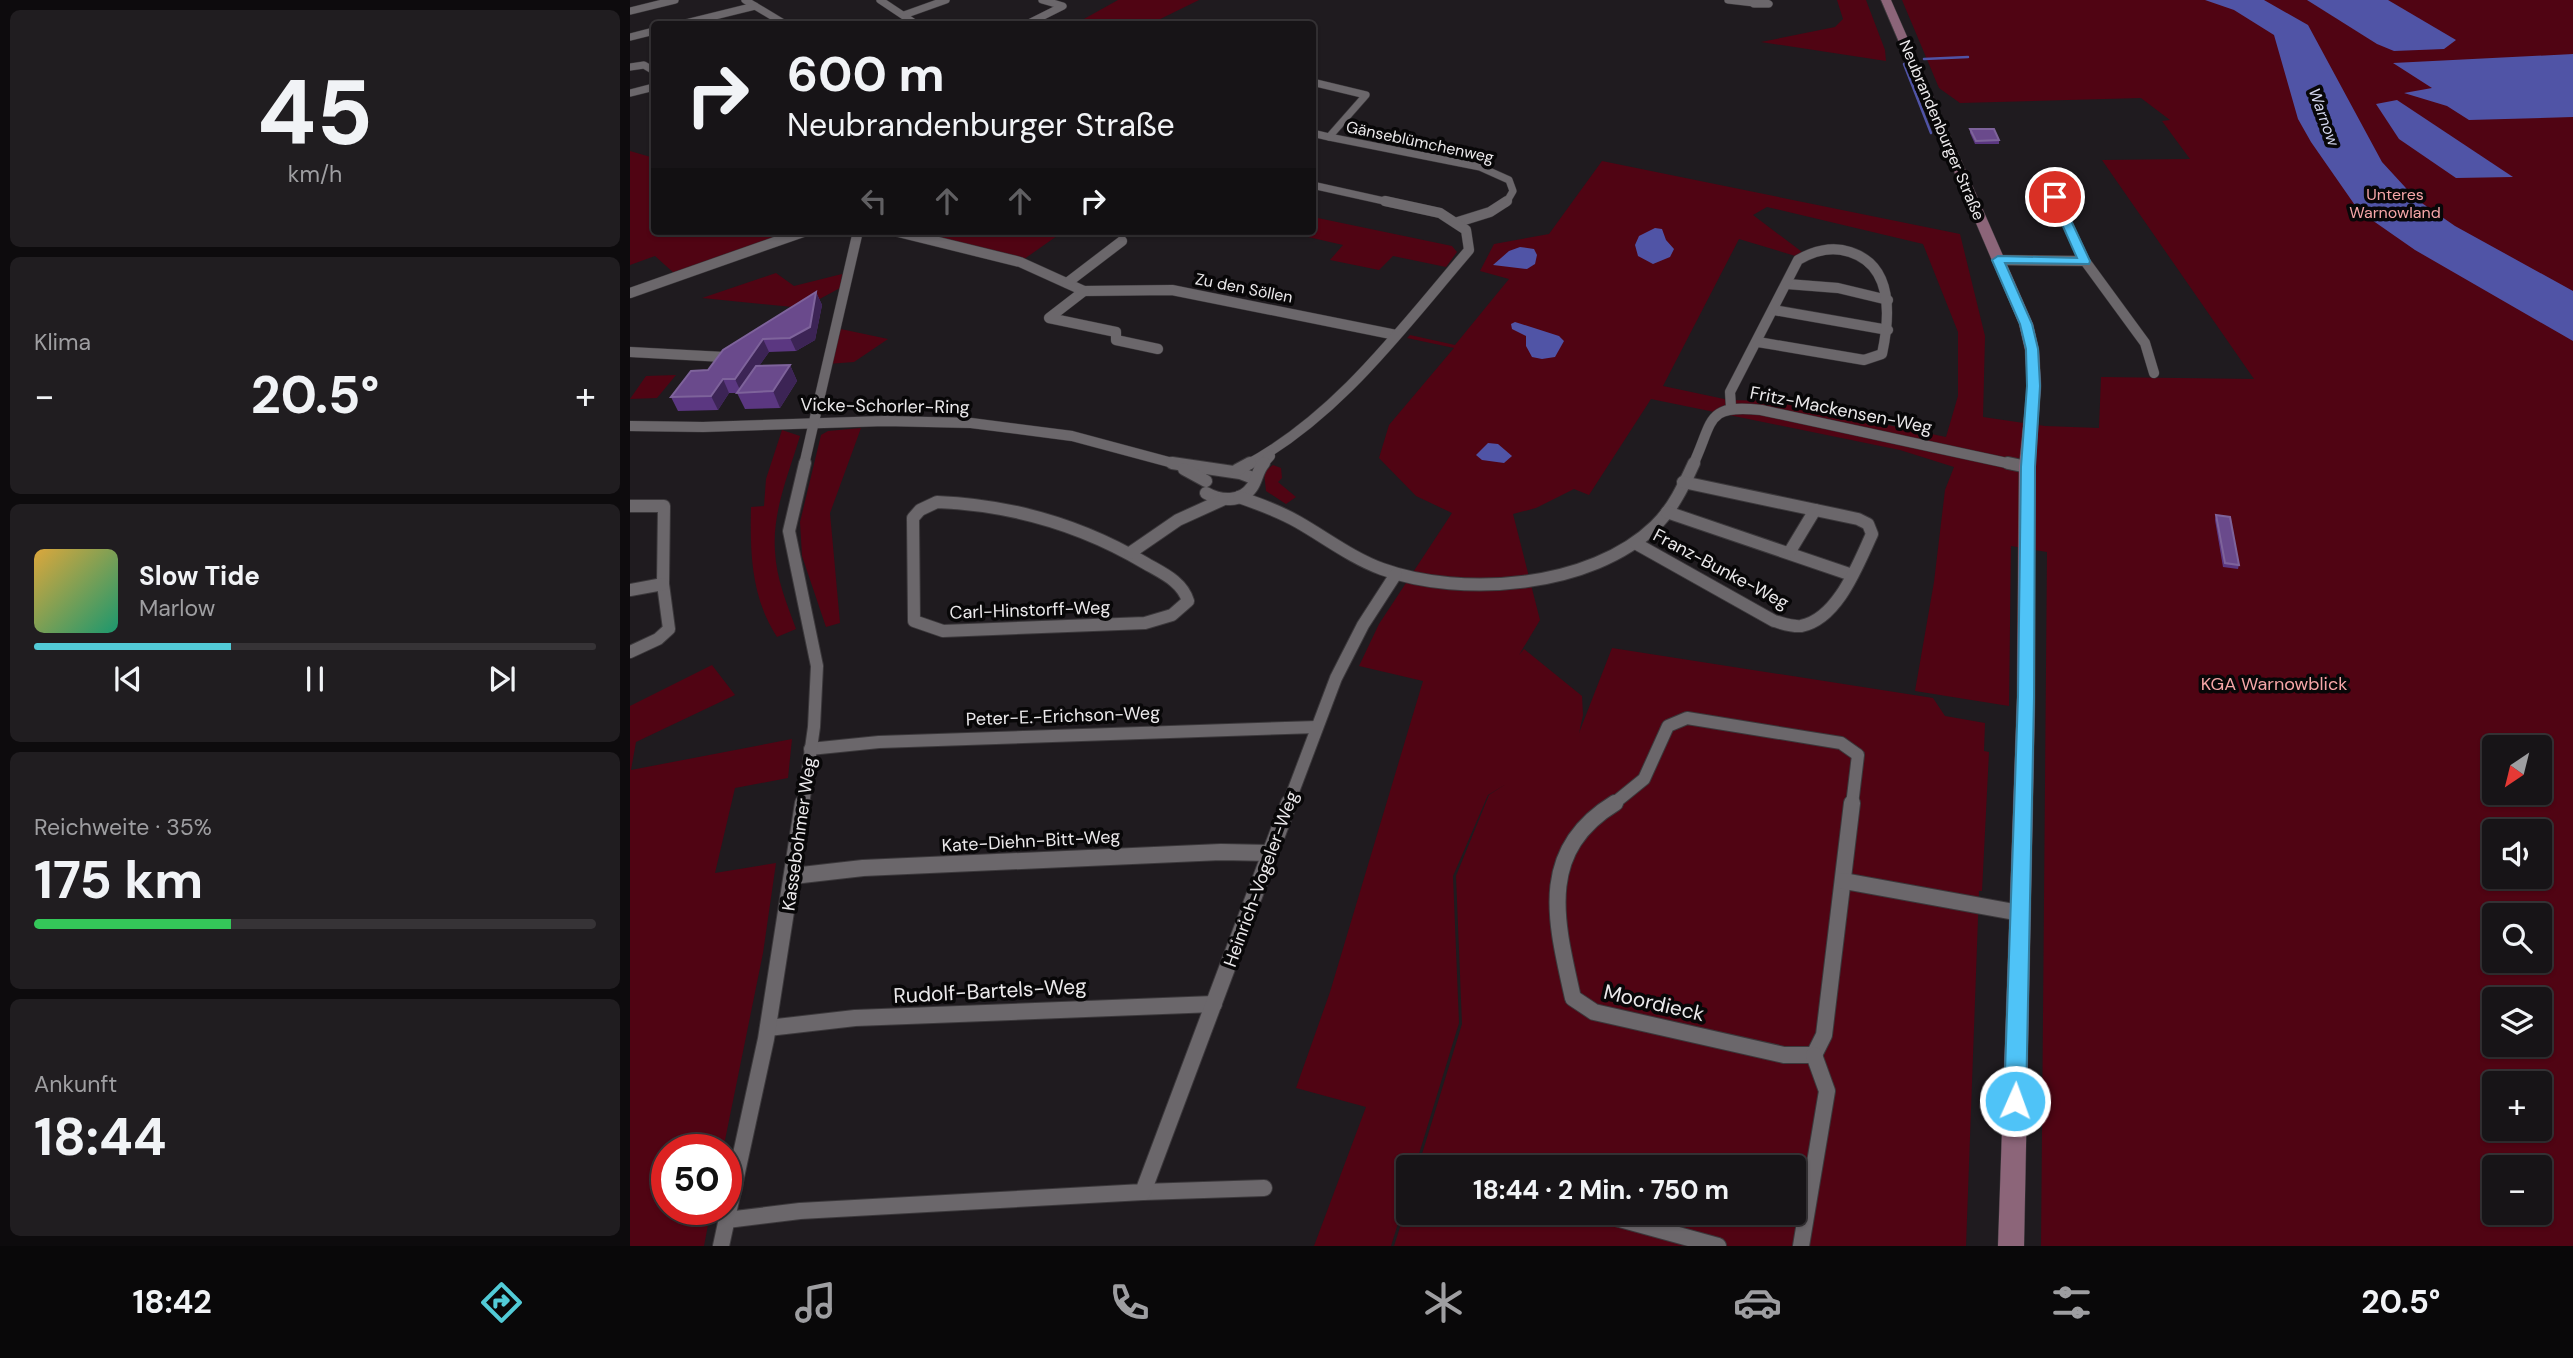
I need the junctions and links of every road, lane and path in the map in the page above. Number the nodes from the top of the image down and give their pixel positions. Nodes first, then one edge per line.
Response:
1 (675, 0) edge
2 (745, 0) edge
3 (880, 0) edge
4 (946, 0) edge
5 (1042, 0) edge
6 (1728, 0) edge
7 (1886, 0) edge
8 (1754, 3) dead end
9 (755, 6) junction
10 (630, 11) edge
11 (904, 15) junction
12 (694, 21) edge
13 (780, 21) edge
14 (912, 21) edge
15 (1033, 21) edge
16 (651, 32) edge
17 (630, 37) edge
18 (651, 61) edge
19 (634, 66) edge
20 (651, 70) edge
21 (1316, 83) edge
22 (651, 87) edge
23 (632, 90) edge
24 (1316, 134) edge
25 (1329, 137) junction
26 (2045, 175) dead end
27 (1316, 186) edge
28 (1458, 222) junction
29 (795, 235) edge
30 (858, 235) edge
31 (910, 235) edge
32 (1122, 241) dead end
33 (1998, 260) junction
34 (2085, 261) junction
35 (1067, 283) junction
36 (1787, 284) junction
37 (1084, 291) junction
38 (630, 293) edge
39 (1888, 300) junction
40 (1774, 310) junction
41 (1888, 330) junction
42 (1396, 335) junction
43 (1758, 342) junction
44 (1158, 349) dead end
45 (630, 352) edge
46 (724, 357) edge
47 (2154, 373) dead end
48 (1731, 407) junction
49 (814, 422) junction
50 (630, 426) edge
51 (1274, 450) junction
52 (1178, 464) junction
53 (2028, 467) junction
54 (1237, 470) junction
55 (1221, 472) junction
56 (1683, 482) junction
57 (1252, 483) junction
58 (1206, 487) junction
59 (1239, 497) junction
60 (1222, 499) junction
61 (630, 506) edge
62 (1815, 510) junction
63 (1667, 512) junction
64 (1282, 513) junction
65 (1178, 520) junction
66 (1635, 543) junction
67 (1130, 553) junction
68 (1789, 553) junction
69 (1396, 574) junction
70 (1852, 575) junction
71 (663, 584) junction
72 (630, 590) edge
73 (630, 652) edge
74 (1317, 727) junction
75 (810, 749) junction
76 (1270, 853) junction
77 (793, 876) junction
78 (1844, 881) junction
79 (2020, 913) junction
80 (1214, 1004) junction
81 (768, 1028) junction
82 (1814, 1055) junction
83 (742, 1150) edge
84 (1264, 1188) dead end
85 (1143, 1192) junction
86 (742, 1218) edge
87 (726, 1225) edge
88 (1642, 1225) edge
89 (721, 1246) edge
90 (1718, 1246) edge
91 (1801, 1246) edge
92 (2011, 1246) edge

1 - 10 street
2 - 9 street
3 - 11 street
4 - 11 street
5 - 15 street
6 - 8 street
7 - 33 main road, Neubrandenburger Straße
9 - 12 street
9 - 13 street
11 - 14 street
16 - 17 street
18 - 19 street
19 - 20 street
21 - 25 street, Gänseblümchenweg
22 - 23 street
24 - 25 street, Gänseblümchenweg
25 - 28 street, Gänseblümchenweg
26 - 34 street
27 - 28 street
28 - 42 street, Vicke-Schorler-Ring
29 - 38 street
30 - 49 street, Kassebohmer Weg
31 - 35 street, Zu den Söllen
32 - 35 street
33 - 34 street
33 - 53 main road, Neubrandenburger Straße
34 - 47 street
35 - 37 street, Zu den Söllen
36 - 39 street
36 - 39 street
36 - 40 street
37 - 42 street, Zu den Söllen
37 - 44 street
39 - 41 street
40 - 41 street
40 - 43 street
41 - 43 street
42 - 51 street, Vicke-Schorler-Ring
43 - 48 street
45 - 46 street
48 - 53 street, Fritz-Mackensen-Weg
48 - 56 street, Fritz-Mackensen-Weg
49 - 50 street, Vicke-Schorler-Ring
49 - 52 street, Vicke-Schorler-Ring
49 - 75 street, Kassebohmer Weg
51 - 54 street, Vicke-Schorler-Ring
51 - 57 street, Vicke-Schorler-Ring
52 - 55 street, Vicke-Schorler-Ring
52 - 58 street, Vicke-Schorler-Ring
53 - 79 main road, Neubrandenburger Straße
54 - 55 street, Vicke-Schorler-Ring
54 - 57 street
55 - 58 street, Vicke-Schorler-Ring
56 - 62 street, Franz-Bunke-Weg
56 - 63 street, Fritz-Mackensen-Weg
57 - 59 street, Vicke-Schorler-Ring
57 - 64 street, Fritz-Mackensen-Weg
58 - 60 street, Vicke-Schorler-Ring
58 - 65 street
59 - 60 street, Vicke-Schorler-Ring
59 - 64 street, Fritz-Mackensen-Weg
60 - 65 street
61 - 71 street
62 - 68 street
62 - 70 street, Franz-Bunke-Weg
63 - 66 street, Fritz-Mackensen-Weg
63 - 68 street, Franz-Bunke-Weg
64 - 69 street, Fritz-Mackensen-Weg
65 - 67 street
66 - 69 street, Fritz-Mackensen-Weg
66 - 70 street, Franz-Bunke-Weg
67 - 67 street, Carl-Hinstorff-Weg
68 - 70 street, Franz-Bunke-Weg
69 - 74 street, Heinrich-Vogeler-Weg
71 - 72 street
71 - 73 street
74 - 75 street, Peter-E.-Erichson-Weg
74 - 76 street, Heinrich-Vogeler-Weg
75 - 77 street, Kassebohmer Weg
76 - 77 street, Kate-Diehn-Bitt-Weg
76 - 80 street, Heinrich-Vogeler-Weg
77 - 81 street, Kassebohmer Weg
78 - 79 street
78 - 82 street, Moordieck
78 - 82 street, Moordieck
79 - 92 main road, Neubrandenburger Straße
80 - 81 street, Rudolf-Bartels-Weg
80 - 85 street, Heinrich-Vogeler-Weg
81 - 83 street, Kassebohmer Weg
82 - 91 street
84 - 85 street
85 - 86 street
87 - 89 street, Kassebohmer Weg
88 - 90 street

